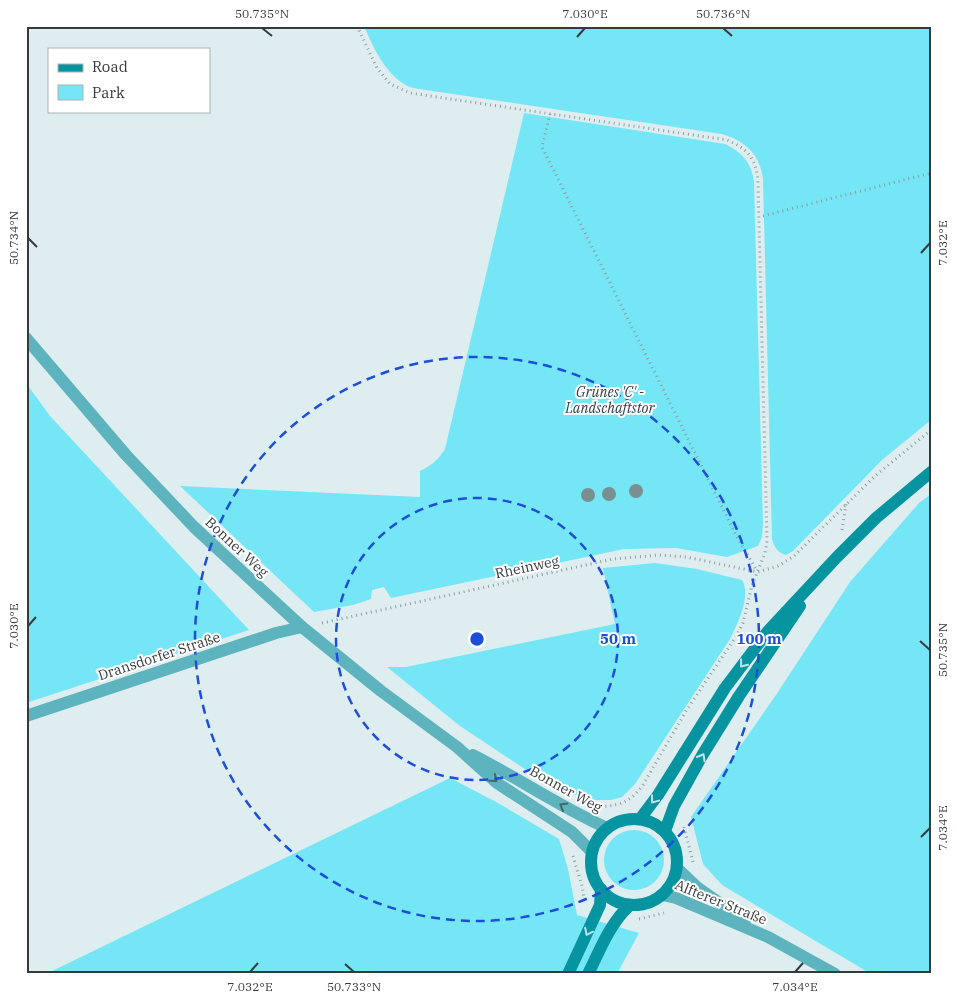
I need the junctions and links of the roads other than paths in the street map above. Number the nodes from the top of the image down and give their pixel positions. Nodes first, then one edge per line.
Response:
1 (26, 338) edge
2 (931, 472) edge
3 (820, 575) junction
4 (302, 627) junction
5 (26, 716) edge
6 (457, 747) junction
7 (640, 819) junction
8 (607, 828) junction
9 (665, 831) junction
10 (592, 852) junction
11 (677, 868) junction
12 (600, 889) junction
13 (662, 895) junction
14 (630, 905) junction
15 (768, 937) junction
16 (568, 974) edge
17 (588, 974) edge
18 (836, 974) edge

1 - 4 street, Bonner Weg
2 - 3 main road
3 -> 7 main road
9 -> 3 main road
4 - 5 street, Dransdorfer Straße
4 - 6 street, Bonner Weg
8 -> 6 street, Bonner Weg
6 -> 10 street, Bonner Weg
7 - 8 main road
7 - 9 main road
8 - 10 main road
9 - 11 main road
10 - 12 main road
11 - 13 main road
11 - 15 street, Alfterer Straße
12 - 14 main road
12 -> 16 main road
13 - 14 main road
13 - 15 street, Alfterer Straße
14 - 17 main road
15 - 18 street, Alfterer Straße

